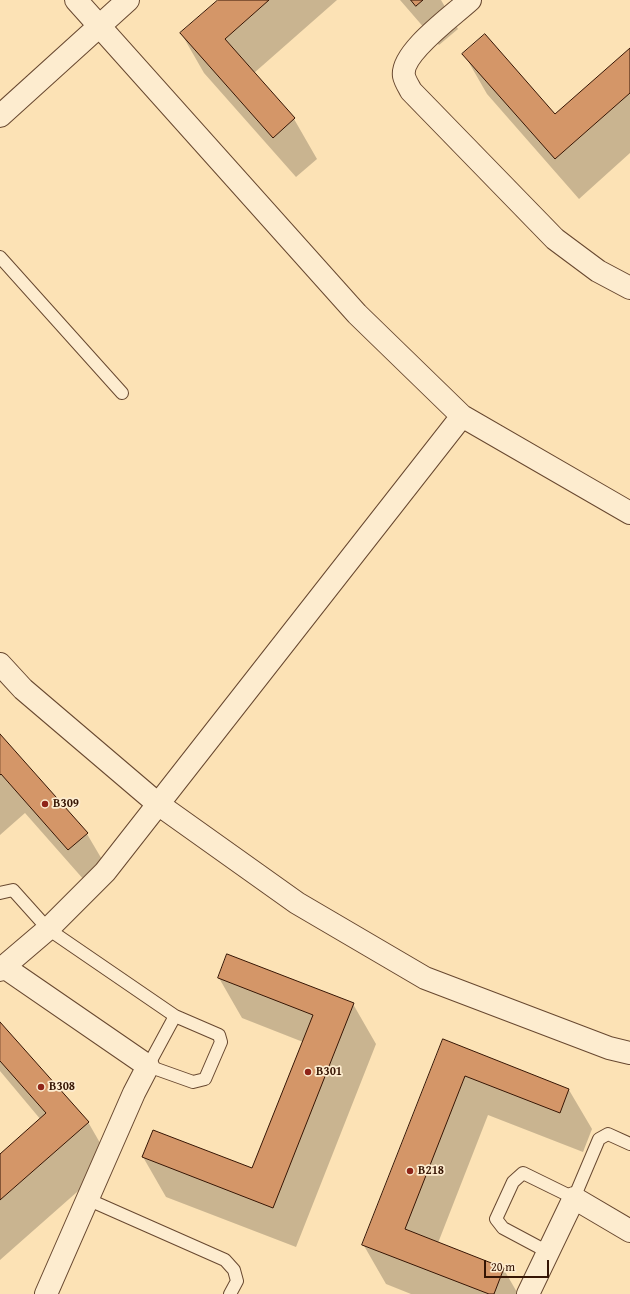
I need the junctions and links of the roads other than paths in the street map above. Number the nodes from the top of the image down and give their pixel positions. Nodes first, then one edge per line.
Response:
1 (76, 0) edge
2 (128, 0) edge
3 (470, 0) edge
4 (99, 26) junction
5 (0, 116) edge
6 (0, 257) edge
7 (630, 288) edge
8 (122, 393) dead end
9 (462, 416) junction
10 (630, 513) edge
11 (0, 664) edge
12 (158, 804) junction
13 (0, 893) edge
14 (48, 929) junction
15 (1, 966) edge
16 (175, 1016) junction
17 (630, 1053) edge
18 (148, 1066) junction
19 (630, 1144) edge
20 (574, 1198) junction
21 (87, 1199) junction
22 (630, 1231) edge
23 (548, 1252) junction
24 (48, 1294) edge
25 (230, 1294) edge
26 (528, 1294) edge

1 - 4 street
2 - 4 street
3 - 7 street
4 - 5 street
4 - 9 street
6 - 8 lane
9 - 10 street
9 - 12 street
11 - 12 street
12 - 14 street
12 - 17 street
13 - 14 lane
14 - 15 street
14 - 16 lane
15 - 18 street
16 - 18 lane
16 - 18 lane
18 - 21 street
19 - 20 lane
20 - 22 street
20 - 23 street
20 - 23 lane
21 - 24 street
21 - 25 lane
23 - 26 street

